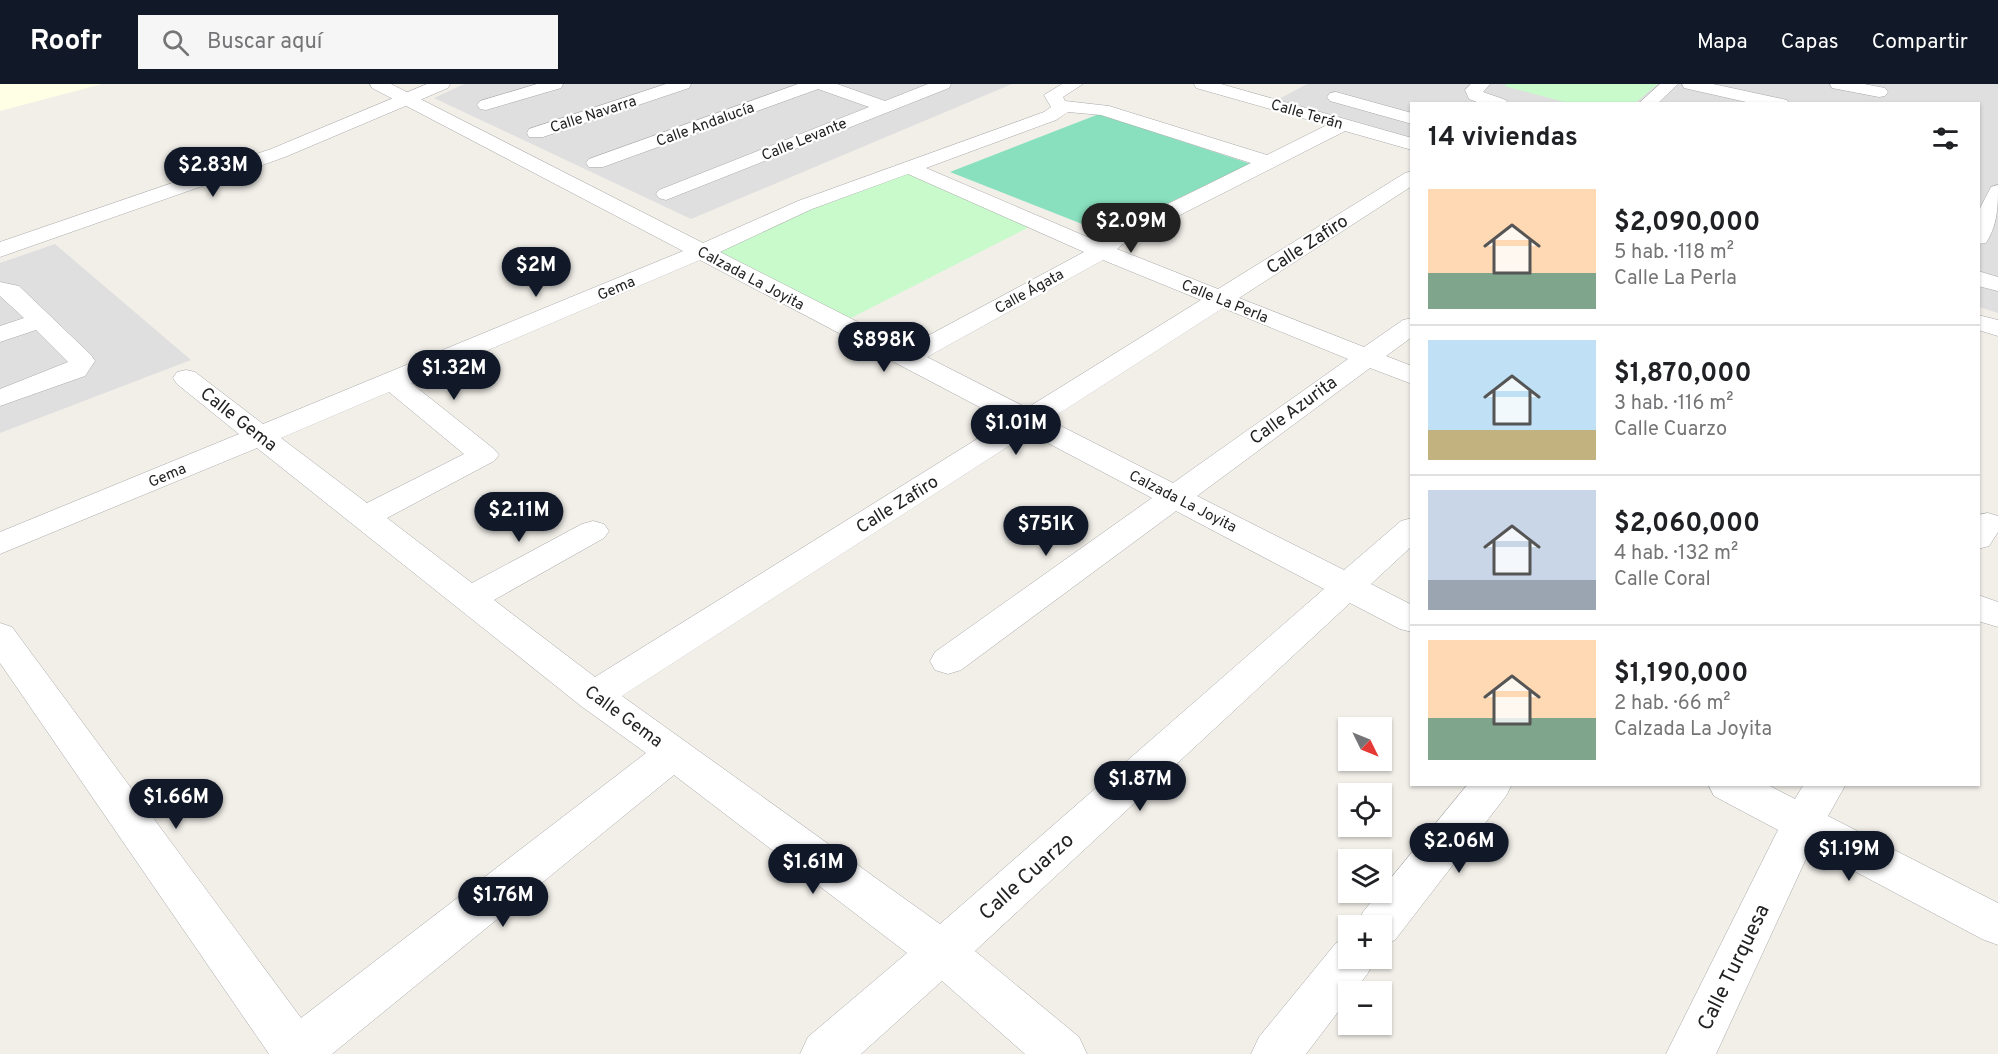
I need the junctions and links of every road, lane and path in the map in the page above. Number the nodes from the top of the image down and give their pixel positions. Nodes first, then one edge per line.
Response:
1 (442, 84) edge
2 (555, 84) edge
3 (683, 84) edge
4 (814, 84) edge
5 (821, 84) edge
6 (943, 84) edge
7 (1075, 84) edge
8 (1202, 84) edge
9 (1359, 84) edge
10 (1482, 84) edge
11 (1670, 84) edge
12 (1690, 84) edge
13 (1838, 84) edge
14 (397, 90) edge
15 (512, 91) edge
16 (1878, 93) edge
17 (1336, 98) junction
18 (1494, 102) edge
19 (1648, 102) edge
20 (1771, 102) edge
21 (486, 105) dead end
22 (1061, 106) junction
23 (886, 107) junction
24 (1315, 108) dead end
25 (1410, 118) edge
26 (1344, 124) junction
27 (536, 133) dead end
28 (1410, 143) edge
29 (1269, 162) junction
30 (596, 163) dead end
31 (907, 167) junction
32 (1410, 178) edge
33 (1998, 190) edge
34 (666, 194) dead end
35 (0, 233) edge
36 (1980, 233) edge
37 (0, 250) edge
38 (1102, 251) junction
39 (701, 252) junction
40 (1980, 279) edge
41 (1998, 284) edge
42 (0, 289) edge
43 (1221, 299) junction
44 (41, 320) junction
45 (1980, 323) edge
46 (1410, 326) edge
47 (1998, 328) edge
48 (0, 334) edge
49 (1366, 358) junction
50 (906, 359) junction
51 (1410, 375) edge
52 (186, 378) dead end
53 (393, 381) junction
54 (0, 398) edge
55 (1028, 421) junction
56 (261, 436) junction
57 (1174, 496) junction
58 (365, 518) junction
59 (1410, 530) edge
60 (593, 531) dead end
61 (0, 544) edge
62 (1347, 586) junction
63 (470, 599) junction
64 (1980, 608) edge
65 (1998, 615) edge
66 (1410, 619) edge
67 (0, 636) edge
68 (948, 661) dead end
69 (594, 696) junction
70 (674, 753) junction
71 (1490, 786) edge
72 (1732, 786) edge
73 (1825, 786) edge
74 (1802, 823) junction
75 (1388, 915) edge
76 (1998, 925) edge
77 (942, 952) junction
78 (1343, 969) edge
79 (296, 1053) edge
80 (825, 1054) edge
81 (1062, 1054) edge
82 (1275, 1054) edge
83 (1691, 1054) edge

1 - 14 street
2 - 15 street
3 - 27 street, Calle Navarra
4 - 30 street, Calle Andalucía
5 - 23 street
6 - 23 street, Calle Levante
7 - 22 street
8 - 26 street, Calle Terán
9 - 17 street
10 - 18 street
11 - 19 street
12 - 20 street
13 - 16 street
14 - 35 street
14 - 37 street
14 - 39 street, Calzada La Joyita
15 - 21 street
17 - 24 street
17 - 25 street
22 - 29 street
22 - 31 street, Gema
23 - 34 street, Calle Levante
26 - 28 street, Calle Terán
26 - 29 street, Calle Ágata
29 - 38 street, Calle Ágata
31 - 38 street, Calle La Perla
31 - 39 street, Gema
32 - 43 street, Calle Zafiro
33 - 36 street
38 - 43 street, Calle La Perla
38 - 50 street, Calle Ágata
39 - 50 street, Calzada La Joyita
39 - 53 street, Gema
40 - 41 street
42 - 44 street
43 - 49 street, Calle La Perla
43 - 55 street, Calle Zafiro
44 - 48 street
44 - 54 street
45 - 47 street
46 - 49 street, Calle Azurita
49 - 51 street, Calle La Perla
49 - 57 street, Calle Azurita
50 - 55 street, Calzada La Joyita
52 - 56 street, Calle Gema
53 - 56 street, Gema
53 - 58 street
55 - 57 street, Calzada La Joyita
55 - 69 street, Calle Zafiro
56 - 58 street, Calle Gema
56 - 61 street, Gema
57 - 62 street, Calzada La Joyita
57 - 68 street, Calle Azurita
58 - 63 street, Calle Gema
59 - 62 street, Calle Cuarzo
60 - 63 street
62 - 66 street, Calzada La Joyita
62 - 77 street, Calle Cuarzo
63 - 69 street, Calle Gema
64 - 65 street
67 - 79 street
69 - 70 street, Calle Gema
70 - 77 street, Calle Gema
70 - 79 street
71 - 75 street
72 - 74 street
73 - 74 street, Calle Turquesa
74 - 76 street
74 - 83 street, Calle Turquesa
77 - 80 street, Calle Cuarzo
77 - 81 street, Calle Gema
78 - 82 street

